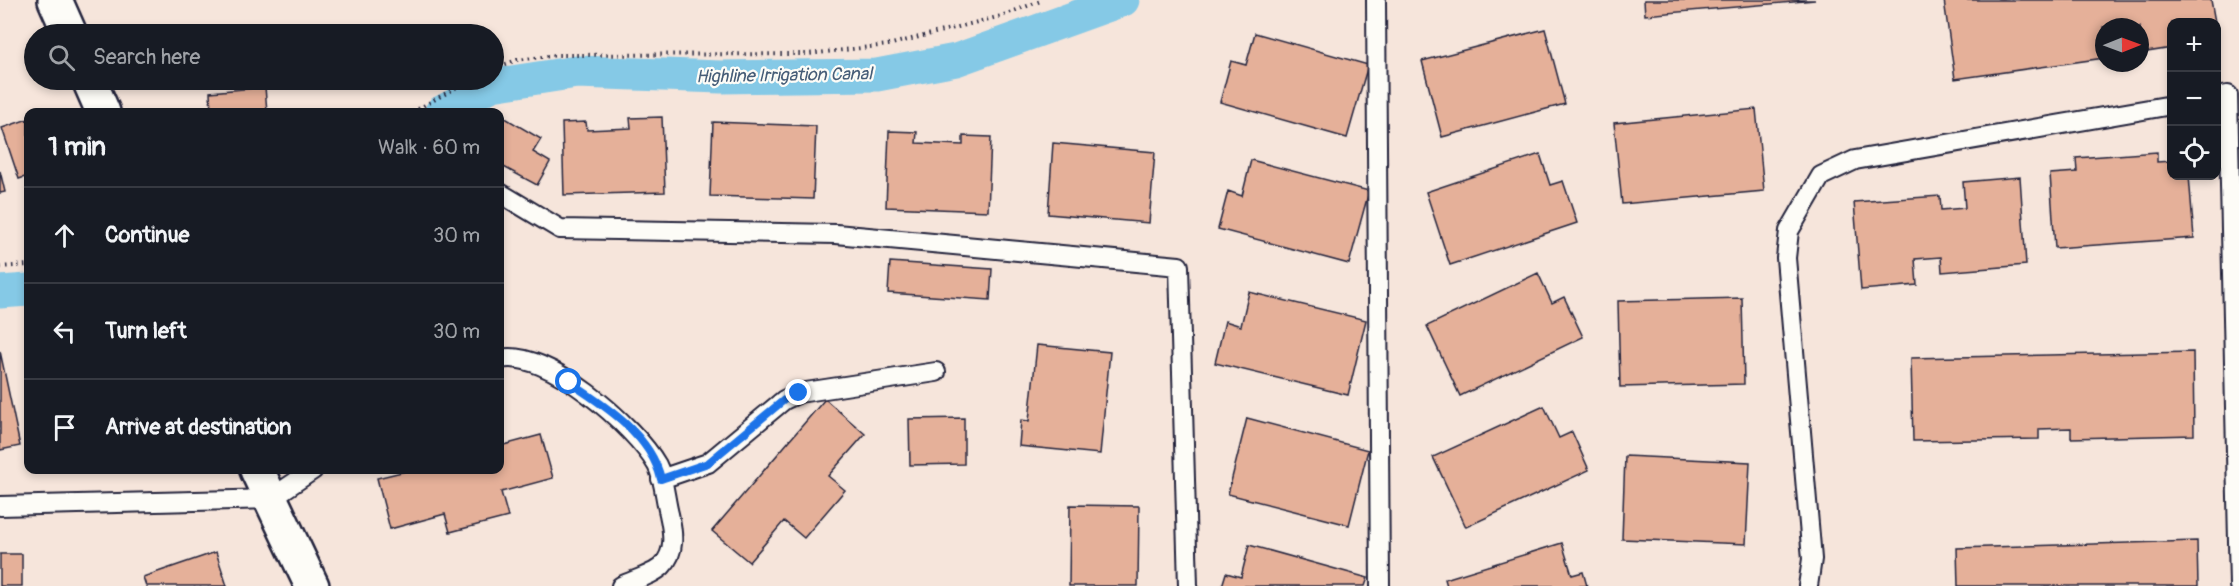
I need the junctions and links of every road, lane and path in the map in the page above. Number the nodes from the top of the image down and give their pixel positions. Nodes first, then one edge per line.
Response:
1 (55, 0) edge
2 (1043, 0) edge
3 (1376, 0) edge
4 (66, 24) edge
5 (504, 65) edge
6 (93, 90) edge
7 (451, 90) edge
8 (2221, 97) edge
9 (2167, 106) edge
10 (101, 108) edge
11 (419, 108) edge
12 (504, 195) edge
13 (24, 265) edge
14 (0, 267) edge
15 (504, 358) edge
16 (936, 372) dead end
17 (259, 474) edge
18 (307, 474) edge
19 (661, 479) junction
20 (270, 499) junction
21 (0, 506) edge
22 (312, 586) edge
23 (621, 586) edge
24 (1188, 586) edge
25 (1380, 586) edge
26 (1808, 586) edge
27 (2239, 586) edge

1 - 4 street
2 - 5 path
3 - 25 lane
6 - 10 street
7 - 11 path
8 - 27 lane
9 - 26 lane
12 - 24 lane
13 - 14 path
15 - 19 lane
16 - 19 lane
17 - 20 street
18 - 20 lane
19 - 23 lane
20 - 21 lane
20 - 22 street

